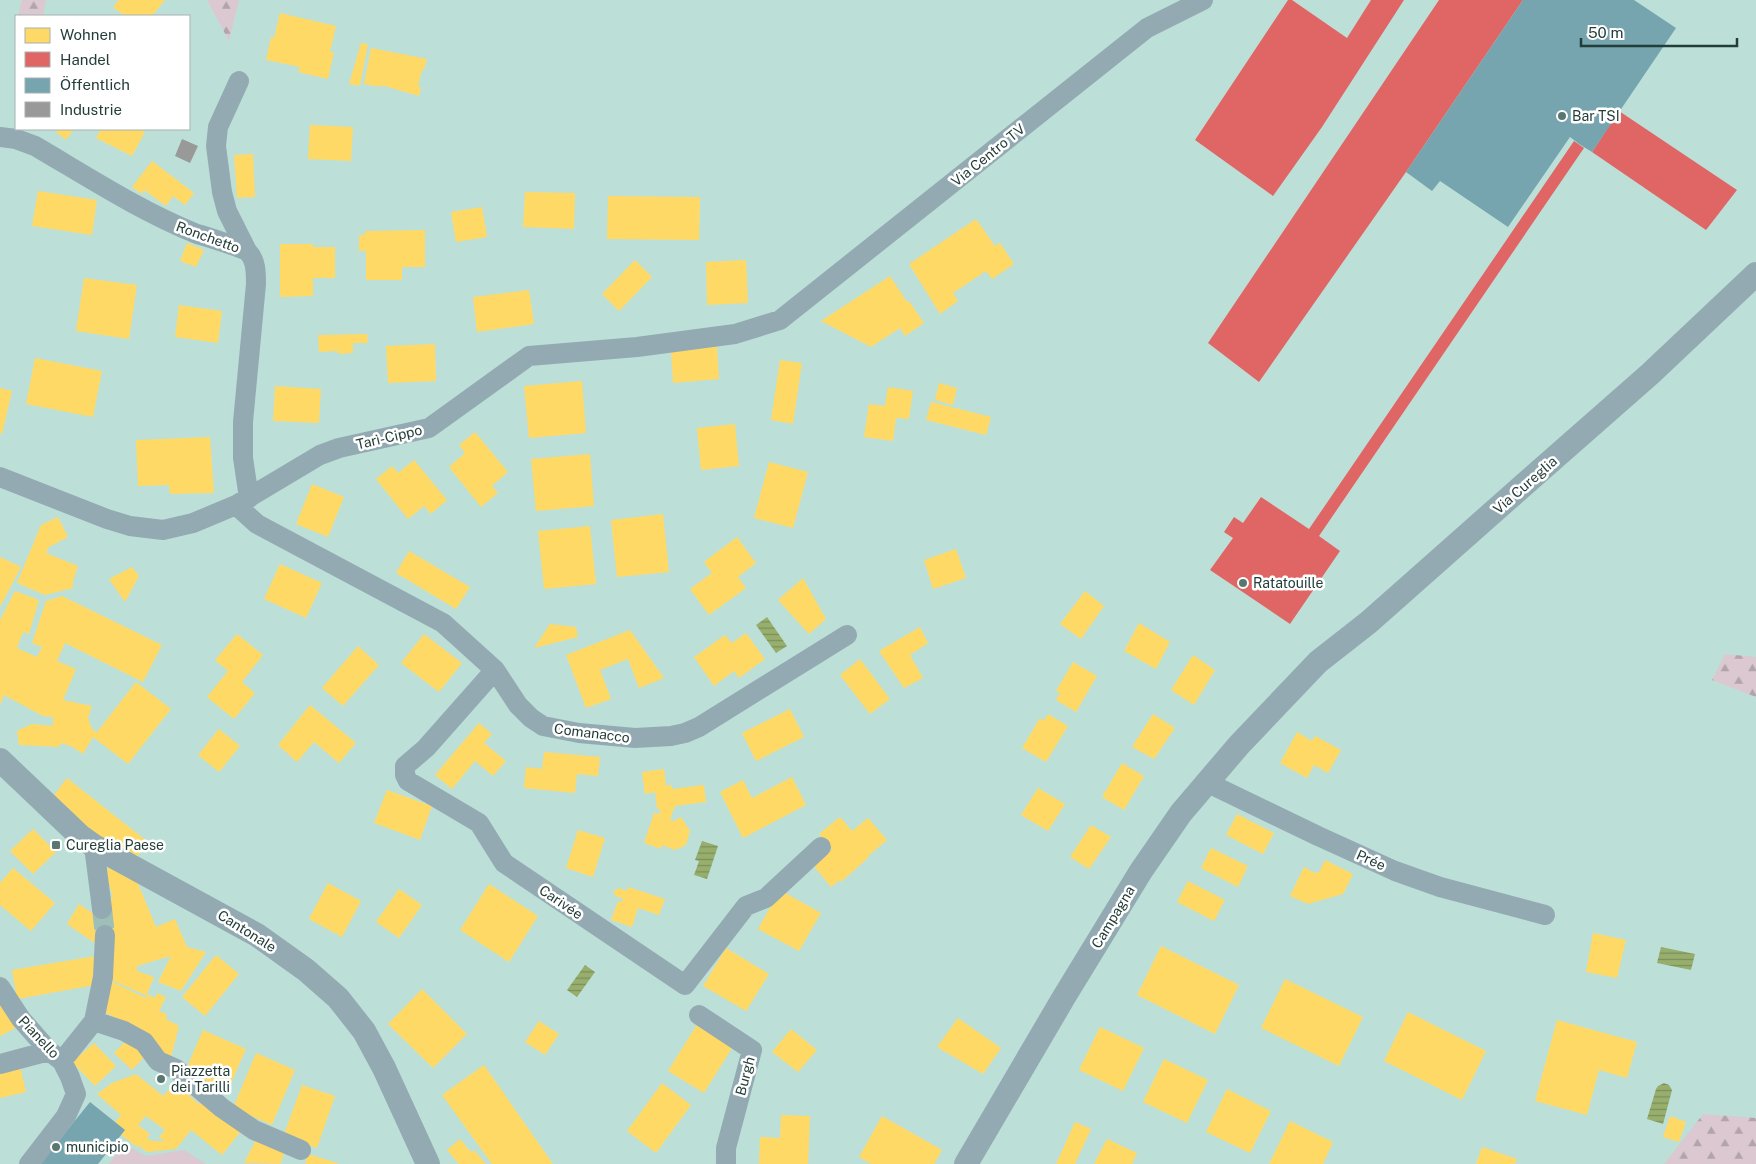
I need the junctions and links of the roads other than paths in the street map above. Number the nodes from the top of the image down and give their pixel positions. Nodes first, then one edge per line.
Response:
1 (1203, 0) edge
2 (239, 81) dead end
3 (0, 137) edge
4 (247, 250) junction
5 (1756, 274) edge
6 (780, 320) joint
7 (0, 477) edge
8 (243, 501) junction
9 (847, 635) dead end
10 (495, 670) junction
11 (1291, 692) joint
12 (0, 760) edge
13 (1206, 782) junction
14 (94, 846) junction
15 (821, 847) dead end
16 (102, 909) tunnel mouth
17 (1545, 915) dead end
18 (105, 935) tunnel mouth
19 (0, 988) edge
20 (699, 1015) dead end
21 (94, 1021) junction
22 (55, 1056) junction
23 (0, 1064) edge
24 (302, 1150) dead end
25 (29, 1164) edge
26 (428, 1164) edge
27 (726, 1164) edge
28 (966, 1164) edge

1 - 6 street, Via Centro TV
2 - 4 street
3 - 4 street, Ronchetto
4 - 8 street, Ronchetto
5 - 11 street, Via Cureglia
6 - 8 street, Tarì-Cippo
7 - 8 street, Tarì-Cippo
8 - 10 street, Comanacco
9 - 10 street, Comanacco
10 - 15 street, Carivée
11 - 13 street, Campagna
12 - 14 street, Cantonale
13 - 17 street, Prée
13 - 28 street, Campagna
14 - 16 street
14 - 26 street, Cantonale
18 - 21 street
19 - 22 street, Pianello
20 - 27 street, Burgh
21 - 22 street
21 - 24 street
22 - 23 street
22 - 25 street, Pianello

